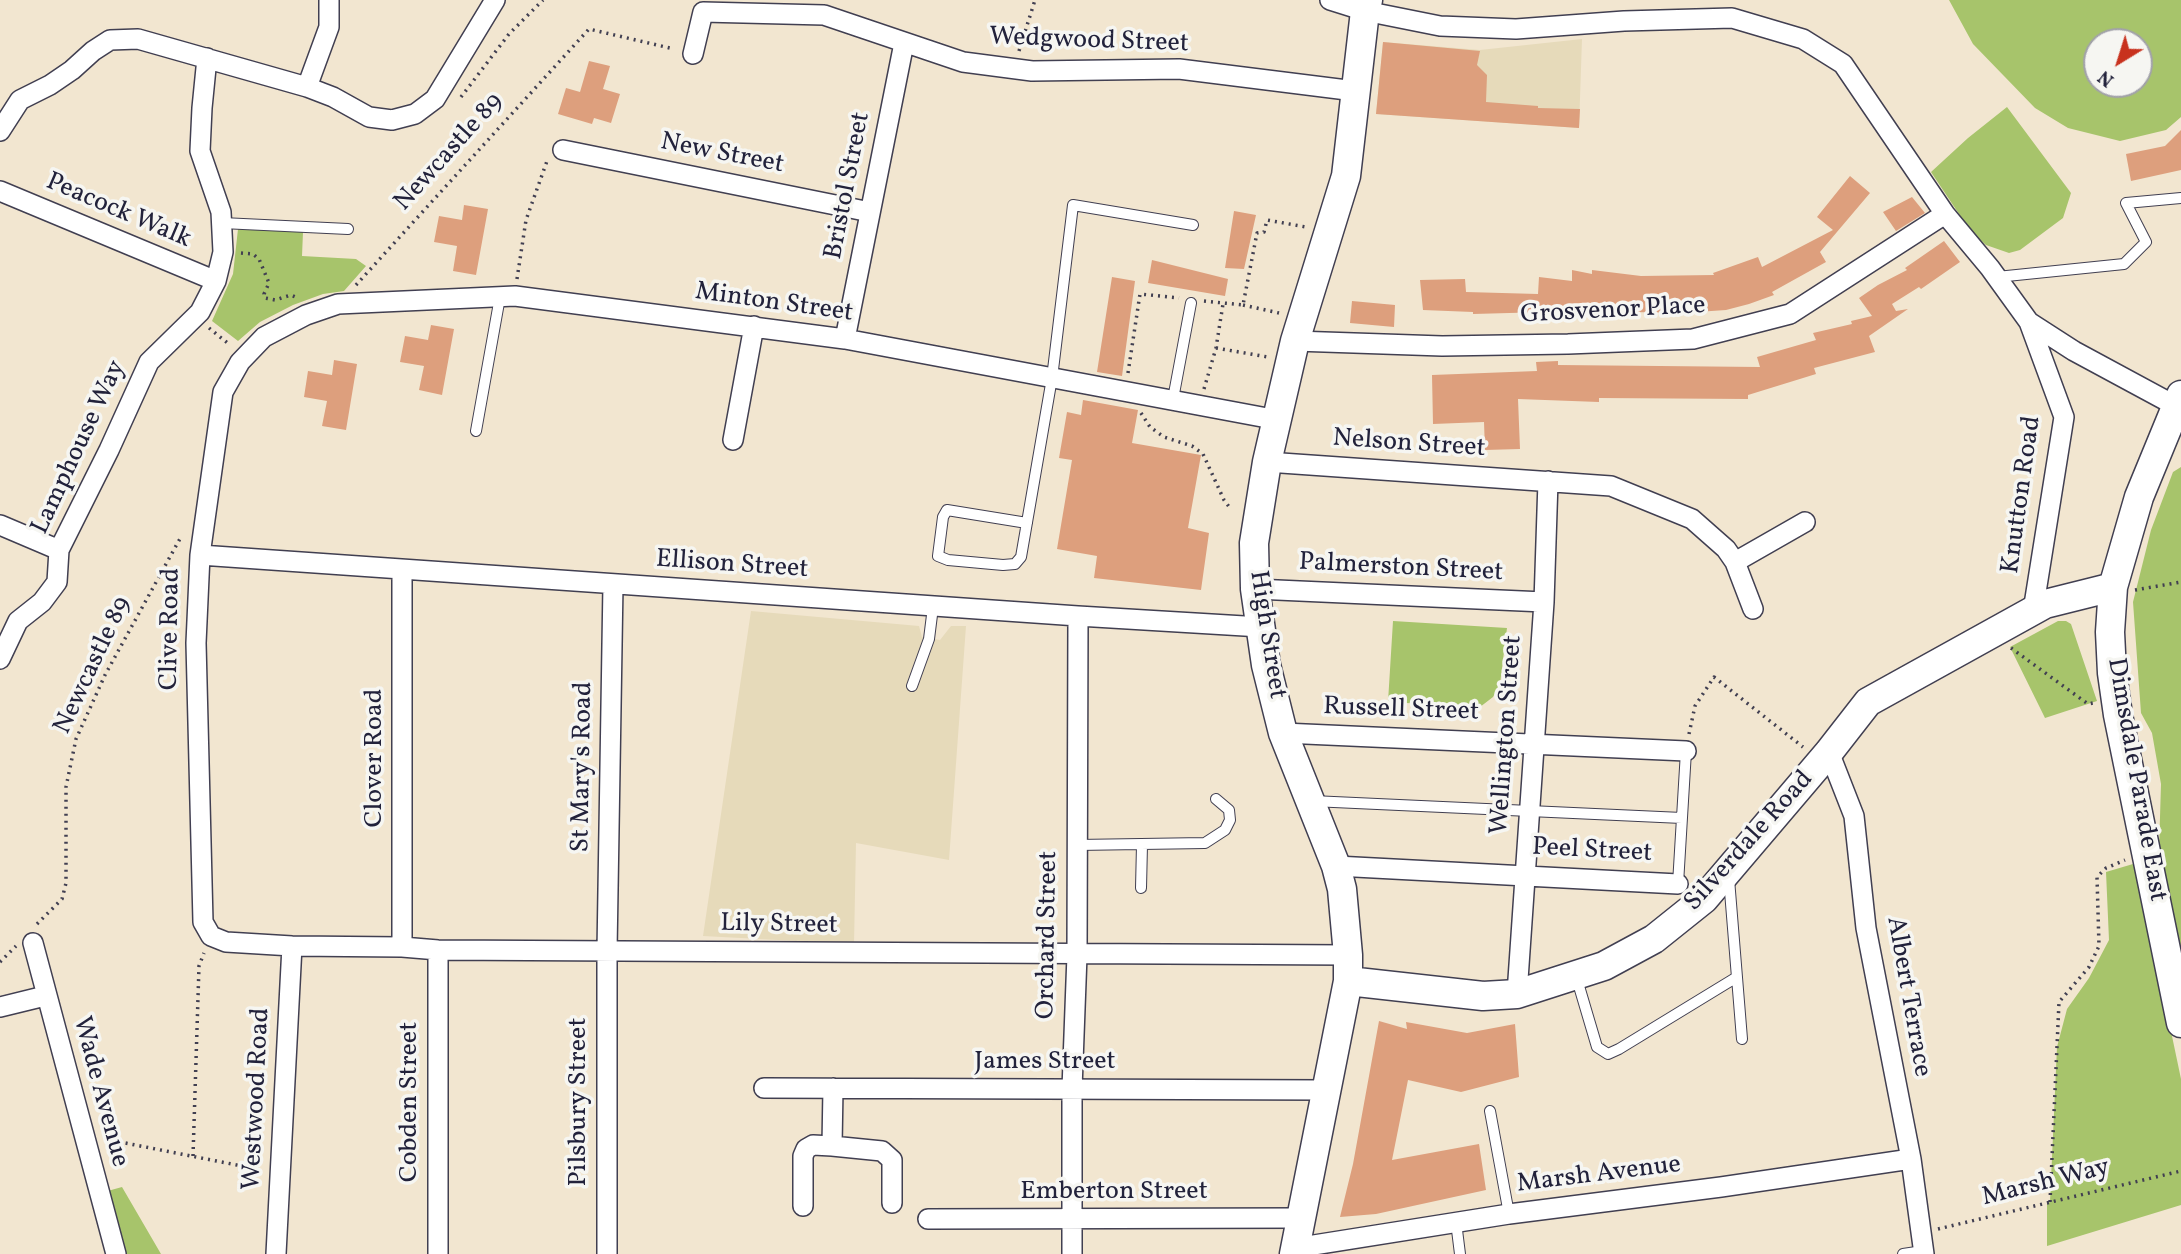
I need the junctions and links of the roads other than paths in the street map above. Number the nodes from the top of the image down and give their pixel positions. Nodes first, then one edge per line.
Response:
1 (329, 0) edge
2 (495, 0) edge
3 (1330, 0) edge
4 (1366, 6) edge
5 (904, 43) junction
6 (693, 54) road end
7 (207, 58) junction
8 (307, 87) junction
9 (1355, 92) junction
10 (0, 131) edge
11 (563, 150) road end
12 (0, 191) edge
13 (2181, 198) edge
14 (870, 212) junction
15 (1945, 214) junction
16 (222, 223) junction
17 (1193, 225) dead end
18 (348, 229) dead end
19 (1993, 273) junction
20 (216, 281) junction
21 (507, 296) junction
22 (1189, 301) road end
23 (2029, 322) junction
24 (754, 326) junction
25 (264, 337) joint
26 (845, 339) junction
27 (1295, 341) junction
28 (1052, 378) junction
29 (1174, 399) junction
30 (2173, 408) edge
31 (1278, 420) junction
32 (476, 431) dead end
33 (733, 440) dead end
34 (1267, 462) junction
35 (1548, 481) junction
36 (1805, 522) dead end
37 (1027, 523) junction
38 (0, 525) edge
39 (59, 550) junction
40 (200, 555) junction
41 (1735, 562) junction
42 (402, 569) junction
43 (613, 584) junction
44 (1255, 589) junction
45 (2112, 591) junction
46 (1544, 602) junction
47 (933, 607) junction
48 (1753, 609) dead end
49 (2033, 611) junction
50 (1078, 617) junction
51 (1261, 627) junction
52 (0, 659) edge
53 (912, 686) dead end
54 (1283, 733) junction
55 (1534, 743) junction
56 (1686, 751) joint
57 (1825, 757) junction
58 (1216, 799) dead end
59 (1311, 801) junction
60 (1529, 812) junction
61 (1682, 818) junction
62 (1077, 845) junction
63 (1142, 845) junction
64 (1336, 866) junction
65 (1729, 871) junction
66 (1525, 875) junction
67 (1678, 884) joint
68 (1141, 888) dead end
69 (211, 936) joint
70 (33, 943) road end
71 (292, 946) junction
72 (402, 947) junction
73 (438, 950) junction
74 (607, 951) junction
75 (1077, 955) junction
76 (1348, 968) junction
77 (1576, 975) junction
78 (1737, 977) junction
79 (1517, 994) junction
80 (46, 996) junction
81 (0, 1007) edge
82 (2181, 1023) edge
83 (1742, 1039) dead end
84 (764, 1088) dead end
85 (834, 1088) junction
86 (1072, 1089) junction
87 (1325, 1090) junction
88 (1490, 1111) dead end
89 (832, 1146) junction
90 (1911, 1159) junction
91 (892, 1203) dead end
92 (803, 1206) dead end
93 (1509, 1214) junction
94 (1300, 1218) junction
95 (928, 1219) dead end
96 (1073, 1220) junction
97 (1456, 1222) junction
98 (1922, 1246) edge
99 (1294, 1251) edge
100 (116, 1254) edge
101 (276, 1254) edge
102 (438, 1254) edge
103 (607, 1254) edge
104 (1072, 1254) edge
105 (1460, 1254) edge
106 (1903, 1254) edge

1 - 8 street
2 - 8 street
3 - 4 street
4 - 9 main road, High Street
4 - 15 street
5 - 6 street, Wedgwood Street
5 - 9 street, Wedgwood Street
5 - 14 street, Bristol Street
7 - 8 street
7 - 10 street
7 - 16 street, Lamphouse Way
9 - 27 main road, High Street
11 - 14 street, New Street
12 - 20 street, Peacock Walk
13 - 19 lane
14 - 26 street, Bristol Street
15 - 19 street, Knutton Road
15 - 27 street, Grosvenor Place
16 - 18 lane
16 - 20 street, Lamphouse Way
17 - 28 lane
19 - 23 street, Knutton Road
20 - 39 street, Lamphouse Way
21 - 24 street, Minton Street
21 - 25 street, Minton Street
21 - 32 lane
22 - 29 lane
23 - 30 street
23 - 49 street, Knutton Road
24 - 26 street, Minton Street
24 - 33 street
25 - 40 street, Clive Road
26 - 28 street, Minton Street
27 - 31 main road, High Street
28 - 29 street, Minton Street
28 - 37 lane
29 - 31 street, Minton Street
30 - 45 main road, Dimsdale Parade East
31 - 34 main road, High Street
34 - 35 street, Nelson Street
34 - 44 main road, High Street
35 - 41 street, Nelson Street
35 - 46 street, Wellington Street
36 - 41 street
37 - 37 lane
38 - 39 street
39 - 52 street, Lamphouse Way
40 - 42 street, Ellison Street
40 - 69 street, Clive Road
41 - 48 street
42 - 43 street, Ellison Street
42 - 72 street, Clover Road
43 - 47 street, Ellison Street
43 - 74 street, St Mary's Road
44 - 46 street, Palmerston Street
44 - 51 main road, High Street
45 - 49 main road, Silverdale Road
45 - 82 main road, Dimsdale Parade East
46 - 55 street, Wellington Street
47 - 50 street, Ellison Street
47 - 53 lane
49 - 57 main road, Silverdale Road
50 - 51 street, Ellison Street
50 - 62 street, Orchard Street
51 - 54 main road, High Street
54 - 55 street, Russell Street
54 - 59 main road, High Street
55 - 56 street, Russell Street
55 - 60 street, Wellington Street
56 - 61 lane
57 - 65 main road, Silverdale Road
57 - 90 street, Albert Terrace
58 - 63 lane
59 - 60 lane
59 - 64 main road, High Street
60 - 61 lane
60 - 66 street, Wellington Street
61 - 67 lane
62 - 63 lane
62 - 75 street, Orchard Street
63 - 68 lane
64 - 66 street, Peel Street
64 - 76 main road, High Street
65 - 77 main road, Silverdale Road
65 - 78 lane
66 - 67 street, Peel Street
66 - 79 street, Wellington Street
69 - 71 street, Lily Street
70 - 80 street, Wade Avenue
71 - 72 street, Lily Street
71 - 101 street, Westwood Road
72 - 73 street, Lily Street
73 - 74 street, Lily Street
73 - 102 street, Cobden Street
74 - 75 street, Lily Street
74 - 103 street, Pilsbury Street
75 - 76 street, Lily Street
75 - 86 street, Orchard Street
76 - 79 main road, Silverdale Road
76 - 87 main road, High Street
77 - 78 lane
77 - 79 main road, Silverdale Road
78 - 83 lane
80 - 81 street
80 - 100 street, Wade Avenue
84 - 85 street, James Street
85 - 86 street, James Street
85 - 89 street
86 - 87 street, James Street
86 - 96 street, Orchard Street
87 - 94 main road, High Street
88 - 93 lane
89 - 91 street
89 - 92 street
90 - 93 street, Marsh Avenue
90 - 98 street, Albert Terrace
93 - 97 street, Marsh Avenue
94 - 96 street, Emberton Street
94 - 99 main road, High Street
95 - 96 street, Emberton Street
96 - 104 street, Orchard Street
97 - 99 street, Marsh Avenue
97 - 105 lane
98 - 106 lane

